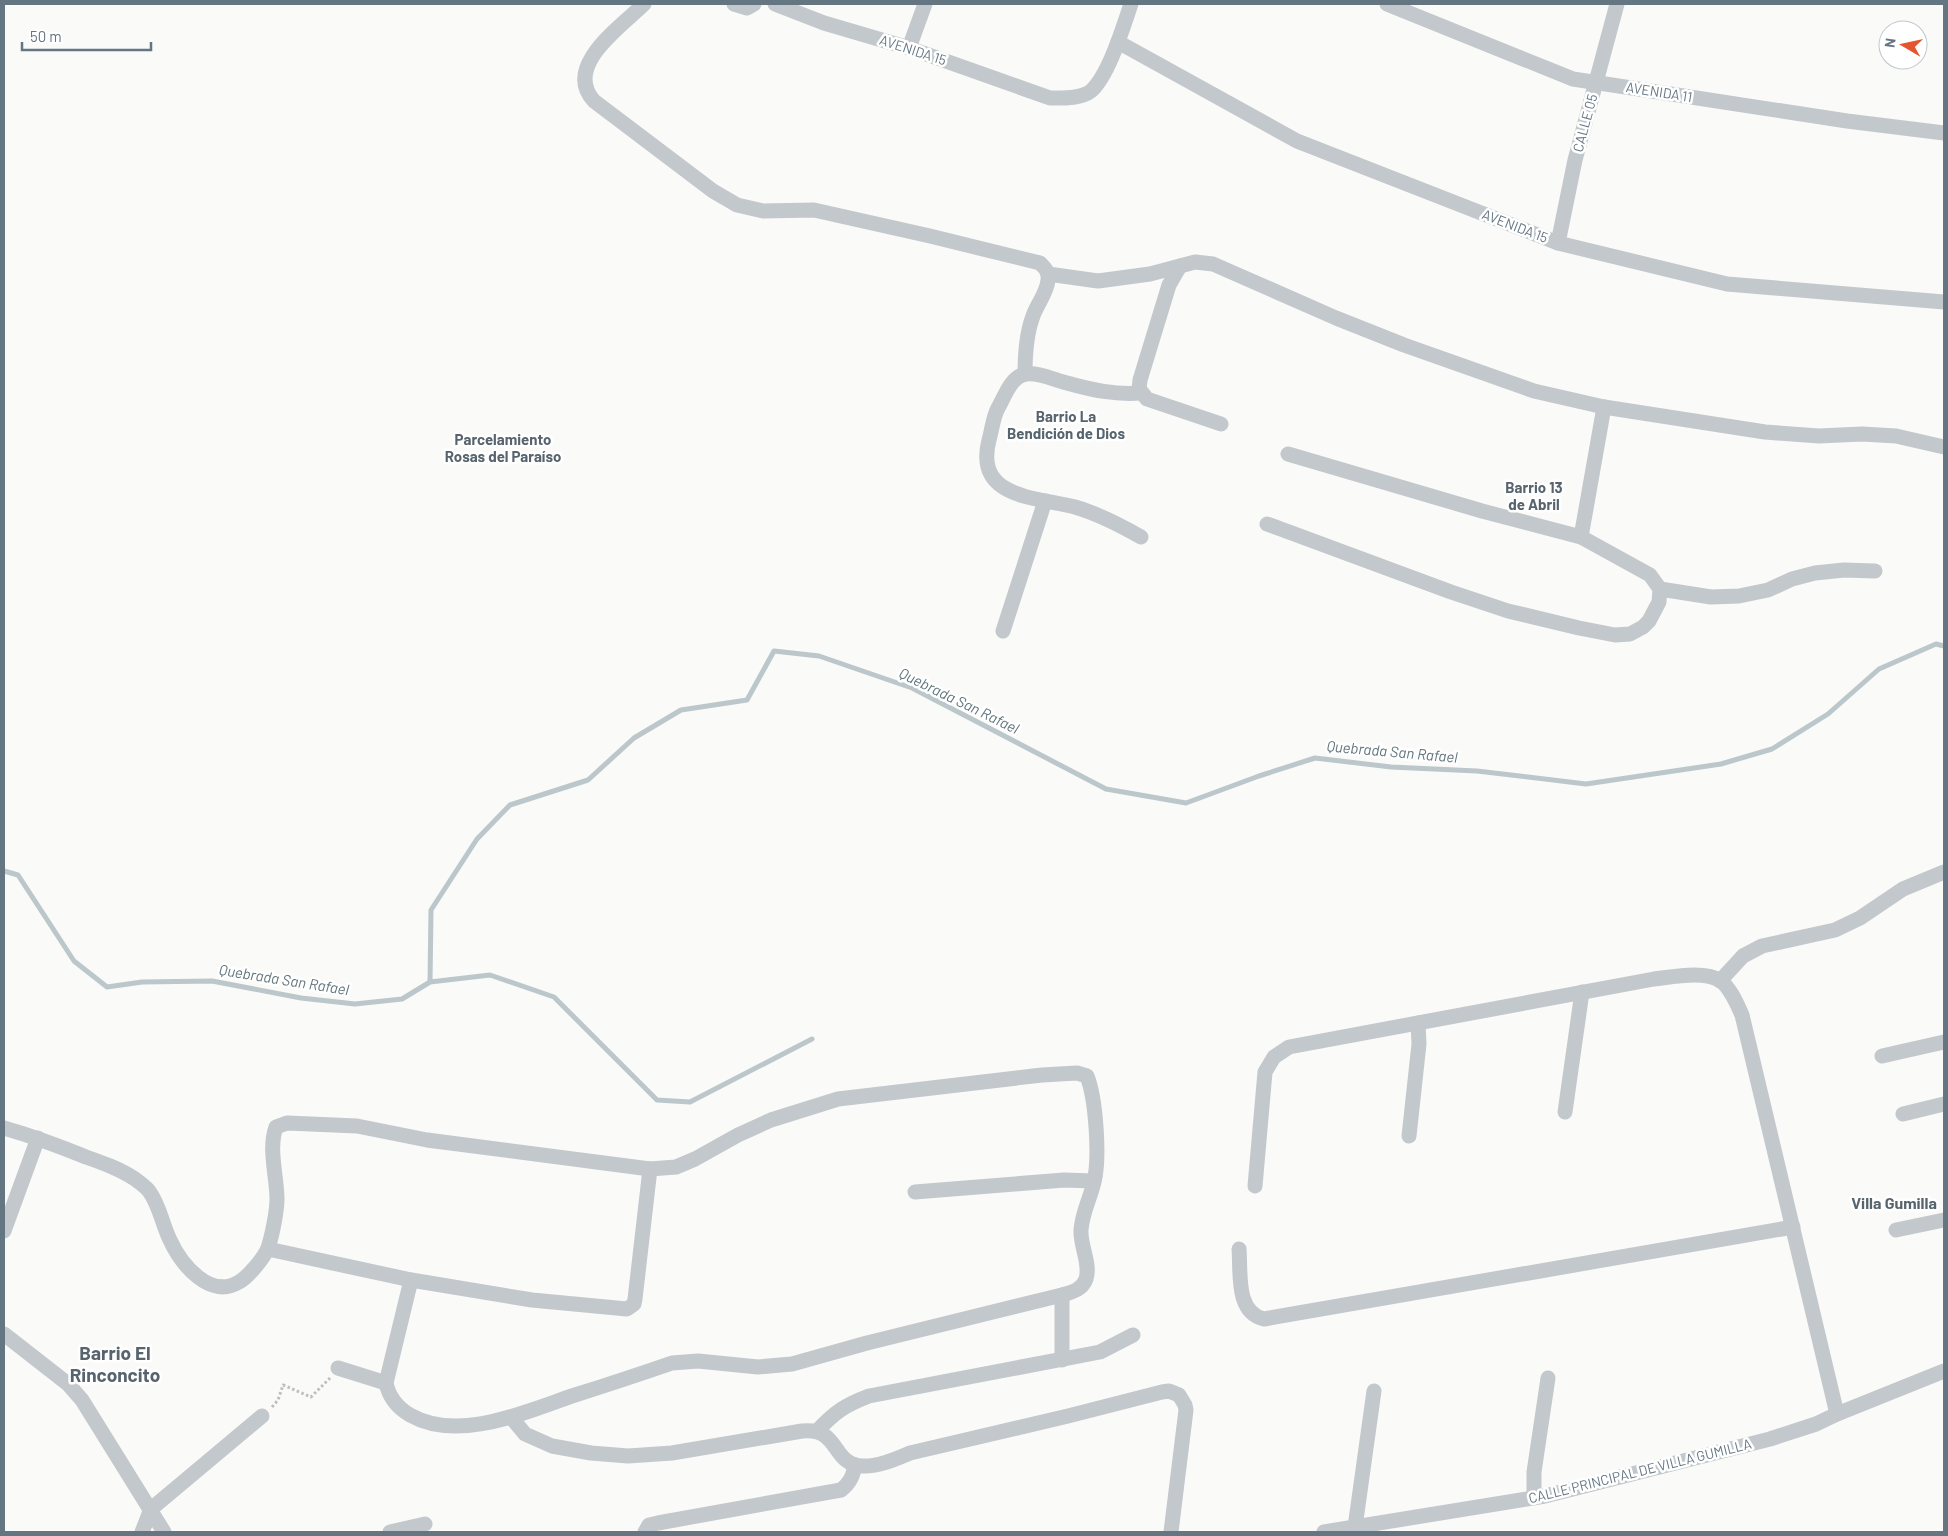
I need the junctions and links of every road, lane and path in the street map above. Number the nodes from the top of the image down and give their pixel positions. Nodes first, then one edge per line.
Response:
1 (644, 4) edge
2 (734, 4) edge
3 (754, 4) edge
4 (775, 4) edge
5 (925, 4) edge
6 (1131, 4) edge
7 (1387, 4) edge
8 (1617, 4) edge
9 (1118, 42) junction
10 (909, 48) junction
11 (1596, 82) junction
12 (1944, 133) edge
13 (1558, 243) junction
14 (1180, 266) junction
15 (1048, 274) junction
16 (1944, 302) edge
17 (1025, 374) junction
18 (1141, 393) junction
19 (1604, 407) junction
20 (1221, 424) dead end
21 (1944, 447) edge
22 (1288, 454) dead end
23 (1045, 501) junction
24 (1267, 524) dead end
25 (1141, 537) dead end
26 (1581, 537) junction
27 (1875, 571) dead end
28 (1660, 589) junction
29 (1003, 631) dead end
30 (1944, 872) edge
31 (1720, 981) junction
32 (1582, 992) junction
33 (1418, 1023) junction
34 (1944, 1042) edge
35 (1882, 1056) dead end
36 (1944, 1104) edge
37 (1565, 1112) dead end
38 (1902, 1114) dead end
39 (4, 1128) edge
40 (1409, 1136) dead end
41 (38, 1138) junction
42 (650, 1169) junction
43 (1094, 1181) junction
44 (1255, 1186) dead end
45 (915, 1192) dead end
46 (1944, 1220) edge
47 (1793, 1227) junction
48 (1896, 1230) dead end
49 (4, 1231) edge
50 (268, 1249) junction
51 (1239, 1249) dead end
52 (411, 1280) junction
53 (1062, 1295) junction
54 (4, 1334) edge
55 (1133, 1335) dead end
56 (1062, 1360) junction
57 (338, 1368) joint
58 (1944, 1370) edge
59 (1548, 1378) dead end
60 (386, 1383) junction
61 (1374, 1391) dead end
62 (1837, 1414) junction
63 (262, 1416) joint
64 (510, 1417) junction
65 (817, 1431) junction
66 (855, 1465) junction
67 (1534, 1498) junction
68 (151, 1509) junction
69 (425, 1524) dead end
70 (1355, 1527) junction
71 (142, 1532) edge
72 (164, 1532) edge
73 (390, 1532) edge
74 (645, 1532) edge
75 (1171, 1532) edge
76 (1324, 1532) edge

1 - 15 street
2 - 3 street
4 - 10 street, AVENIDA 15
5 - 10 street
6 - 9 street
7 - 11 street, AVENIDA 11
8 - 11 street, CALLE 05
9 - 10 street, AVENIDA 15
9 - 13 street, AVENIDA 15
11 - 12 street, AVENIDA 11
11 - 13 street, CALLE 05
13 - 16 street, AVENIDA 15
14 - 15 street
14 - 18 street
14 - 19 street
15 - 17 street
17 - 18 street
17 - 23 street
18 - 20 street
19 - 21 street
19 - 26 street
22 - 26 street
23 - 25 street
23 - 29 street
24 - 28 street
26 - 28 street
27 - 28 street
30 - 31 street
31 - 32 street
31 - 47 street
32 - 33 street
32 - 37 street
33 - 40 street
33 - 44 street
34 - 35 street
36 - 38 street
39 - 41 street
41 - 49 street
41 - 50 street
42 - 43 street
42 - 50 street
42 - 52 street
43 - 45 street
43 - 53 street
46 - 48 street
47 - 51 street
47 - 62 street
50 - 52 street
52 - 60 street
53 - 56 street
53 - 64 street
54 - 68 street
55 - 56 street
56 - 65 street
57 - 60 street
57 - 63 path
58 - 62 street, CALLE PRINCIPAL DE VILLA GUMILLA
59 - 67 street
60 - 64 street
61 - 70 street
62 - 67 street, CALLE PRINCIPAL DE VILLA GUMILLA
63 - 68 street
64 - 65 street
65 - 66 street
66 - 74 street
66 - 75 street
67 - 70 street, CALLE PRINCIPAL DE VILLA GUMILLA
68 - 71 street
68 - 72 street
69 - 73 street
70 - 76 street, CALLE PRINCIPAL DE VILLA GUMILLA

